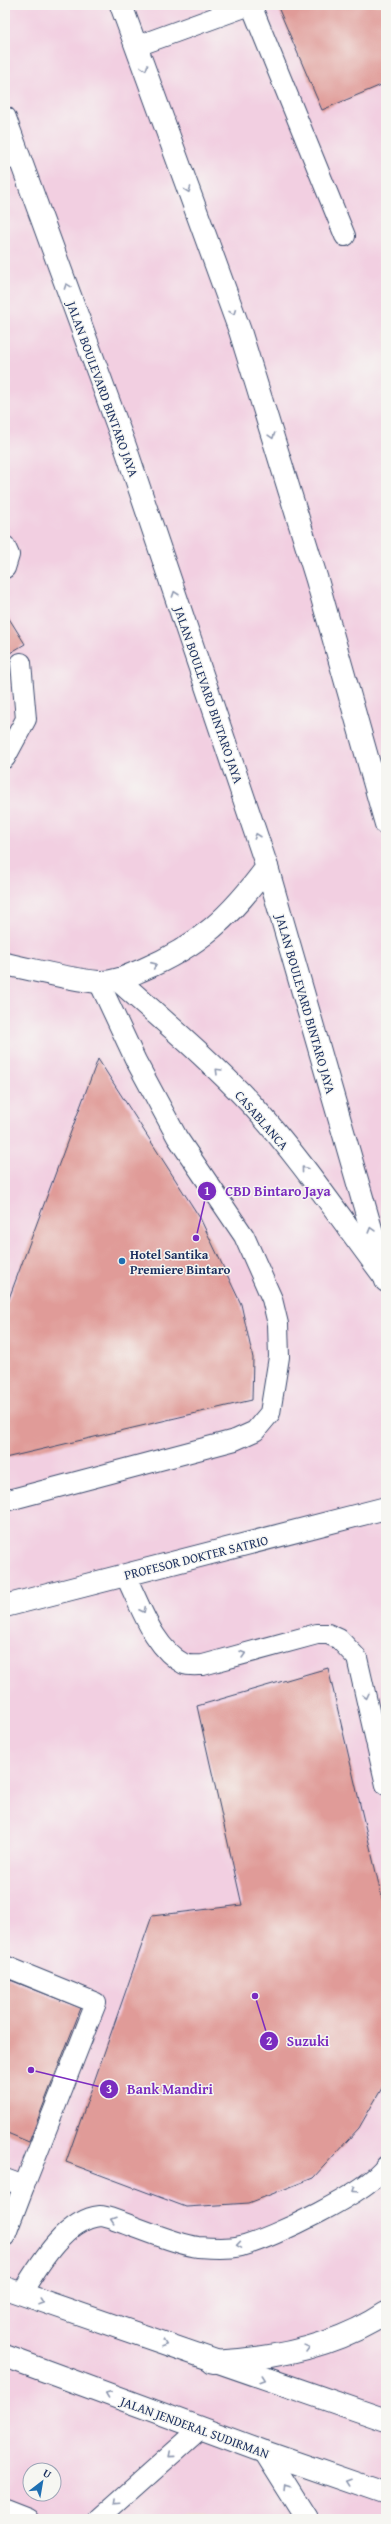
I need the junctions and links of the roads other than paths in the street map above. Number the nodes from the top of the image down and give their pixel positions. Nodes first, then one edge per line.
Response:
1 (121, 5) edge
2 (250, 5) edge
3 (137, 46) junction
4 (5, 120) edge
5 (12, 158) edge
6 (345, 236) dead end
7 (5, 546) edge
8 (5, 568) edge
9 (21, 663) dead end
10 (5, 758) edge
11 (386, 824) edge
12 (267, 866) junction
13 (5, 964) edge
14 (108, 981) junction
15 (386, 1280) edge
16 (5, 1500) edge
17 (386, 1508) edge
18 (125, 1575) junction
19 (5, 1606) edge
20 (386, 1786) edge
21 (5, 1966) edge
22 (386, 2166) edge
23 (5, 2178) edge
24 (24, 2186) junction
25 (5, 2236) edge
26 (13, 2291) edge
27 (386, 2313) edge
28 (5, 2356) edge
29 (213, 2362) junction
30 (386, 2420) edge
31 (200, 2429) junction
32 (265, 2452) junction
33 (386, 2494) edge
34 (5, 2510) edge
35 (28, 2519) edge
36 (99, 2519) edge
37 (307, 2519) edge

1 - 3 main road
2 - 3 lane
2 - 6 lane
3 -> 11 main road
4 - 5 main road, JALAN BOULEVARD BINTARO JAYA
12 -> 5 main road, JALAN BOULEVARD BINTARO JAYA
7 - 8 lane
9 - 10 lane
14 -> 12 main road
15 -> 12 main road, JALAN BOULEVARD BINTARO JAYA
13 - 14 main road
15 -> 14 main road, CASABLANCA
14 - 16 lane
17 - 18 main road, PROFESOR DOKTER SATRIO
18 - 19 main road, PROFESOR DOKTER SATRIO
18 -> 20 lane
21 - 24 lane
22 -> 26 lane
23 - 24 lane
24 - 25 lane
26 -> 29 main road
29 -> 27 main road
31 -> 28 main road, JALAN JENDERAL SUDIRMAN
29 -> 30 main road
31 - 32 main road, JALAN JENDERAL SUDIRMAN
31 -> 36 lane
33 -> 32 main road, JALAN JENDERAL SUDIRMAN
37 -> 32 main road
34 - 35 lane

